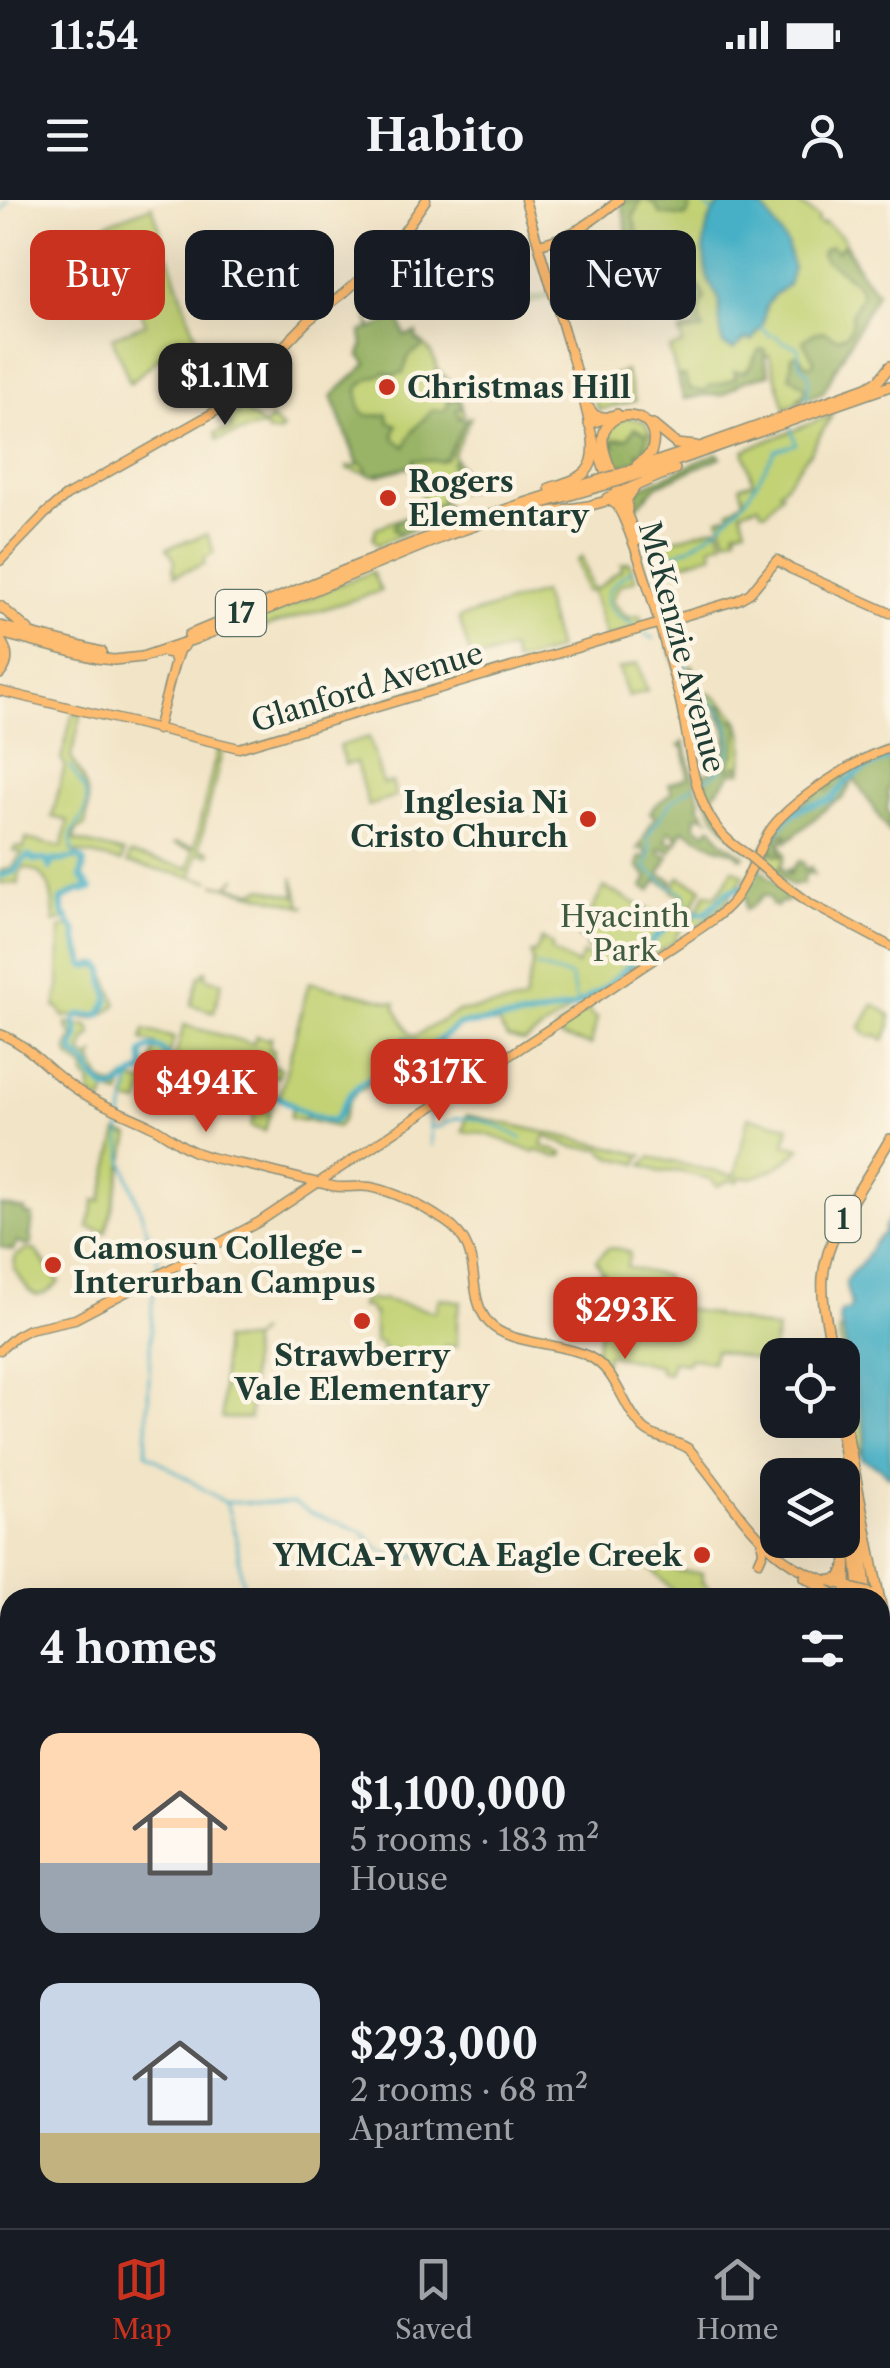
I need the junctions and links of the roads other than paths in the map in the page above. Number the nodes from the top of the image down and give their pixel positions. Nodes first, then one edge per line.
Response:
1 (426, 200) edge
2 (525, 200) edge
3 (620, 200) edge
4 (538, 244) junction
5 (887, 370) edge
6 (581, 384) junction
7 (890, 387) edge
8 (866, 390) junction
9 (589, 408) junction
10 (607, 418) junction
11 (578, 430) dead end
12 (592, 430) junction
13 (761, 433) junction
14 (737, 434) junction
15 (616, 476) junction
16 (603, 480) junction
17 (644, 482) junction
18 (616, 494) junction
19 (510, 503) junction
20 (573, 508) junction
21 (625, 513) junction
22 (432, 541) junction
23 (386, 553) junction
24 (0, 562) edge
25 (0, 606) edge
26 (656, 612) junction
27 (890, 612) edge
28 (259, 613) junction
29 (675, 619) junction
30 (659, 624) junction
31 (647, 627) junction
32 (0, 629) edge
33 (662, 635) junction
34 (0, 640) edge
35 (92, 650) junction
36 (114, 660) junction
37 (174, 661) junction
38 (0, 674) edge
39 (0, 692) edge
40 (675, 727) dead end
41 (157, 730) junction
42 (686, 733) junction
43 (890, 748) edge
44 (697, 783) junction
45 (890, 946) edge
46 (0, 1034) edge
47 (889, 1141) edge
48 (330, 1175) junction
49 (320, 1183) junction
50 (307, 1185) junction
51 (333, 1186) junction
52 (831, 1338) edge
53 (0, 1350) edge
54 (842, 1438) edge
55 (848, 1438) edge
56 (849, 1438) edge
57 (696, 1446) dead end
58 (696, 1456) junction
59 (742, 1519) junction
60 (760, 1542) edge
61 (761, 1558) edge
62 (777, 1558) edge
63 (845, 1558) edge
64 (848, 1558) edge
65 (759, 1562) dead end
66 (805, 1576) joint
67 (828, 1581) junction
68 (843, 1588) edge
69 (847, 1588) edge
70 (864, 1588) edge
71 (867, 1588) edge
72 (867, 1588) edge
73 (872, 1588) edge

1 - 24 main road
2 - 4 main road, McKenzie Avenue
3 - 4 main road
4 - 6 main road, McKenzie Avenue
5 - 8 highway, 17
6 - 9 main road, McKenzie Avenue
6 - 12 main road, McKenzie Avenue
7 - 8 highway
8 - 13 highway, 17
8 - 14 highway, 17
9 - 10 highway
9 - 12 main road, McKenzie Avenue
10 - 12 highway
10 - 14 highway
11 - 12 main road
12 - 18 main road, McKenzie Avenue
12 - 18 main road, McKenzie Avenue
12 - 19 highway
13 - 15 highway, 17
13 - 17 highway
14 - 15 highway, 17
15 - 16 highway, 17, bridge
15 - 18 highway
16 - 19 highway
16 - 22 highway, 17
16 - 23 highway, 17
17 - 18 highway
17 - 21 highway
18 - 20 highway
18 - 21 main road, McKenzie Avenue
19 - 23 highway
20 - 21 highway
20 - 22 highway
21 - 26 main road, McKenzie Avenue
22 - 28 highway, 17
23 - 35 highway, 17
25 - 35 highway
26 - 29 main road
26 - 30 main road, McKenzie Avenue
26 - 31 main road
27 - 29 main road, Glanford Avenue
28 - 36 highway, 17
28 - 37 highway
29 - 30 main road, Glanford Avenue
29 - 33 main road
30 - 31 main road, Glanford Avenue
30 - 33 main road, McKenzie Avenue
31 - 33 main road
31 - 41 main road, Glanford Avenue
32 - 35 highway, 17
32 - 36 highway, 17
33 - 42 main road, McKenzie Avenue
33 - 44 main road, McKenzie Avenue
34 - 38 highway
36 - 37 highway
37 - 41 main road
39 - 41 main road, Glanford Avenue
40 - 42 main road
42 - 44 main road, McKenzie Avenue
43 - 48 main road
44 - 45 main road, McKenzie Avenue, bridge
46 - 50 main road
47 - 52 highway, 1
48 - 49 main road
48 - 51 main road
49 - 50 main road
49 - 51 main road
50 - 53 main road
51 - 58 main road
54 - 72 highway
55 - 71 highway
56 - 73 highway
57 - 58 main road
58 - 59 main road
59 - 60 main road
59 - 67 main road
61 - 65 main road
62 - 66 main road
63 - 67 highway
64 - 70 highway
66 - 68 highway
67 - 69 main road

